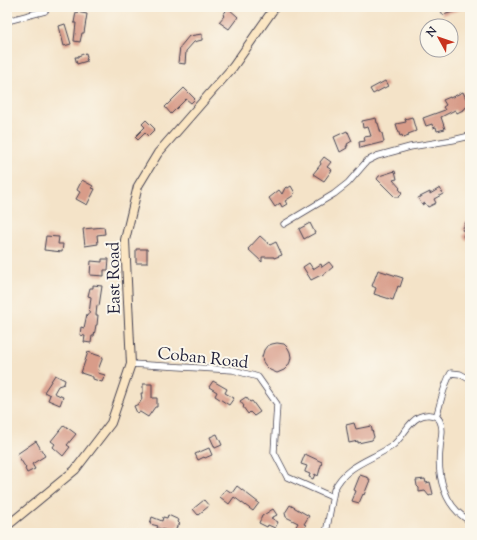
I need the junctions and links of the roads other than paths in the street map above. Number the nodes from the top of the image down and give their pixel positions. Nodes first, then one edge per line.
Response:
1 (48, 7) edge
2 (275, 7) edge
3 (7, 21) edge
4 (470, 136) edge
5 (284, 224) dead end
6 (131, 364) junction
7 (470, 379) edge
8 (436, 417) junction
9 (332, 497) junction
10 (470, 521) edge
11 (7, 526) edge
12 (326, 533) edge

1 - 3 street
2 - 6 street, East Road
4 - 5 street
6 - 9 street, Coban Road
6 - 11 street, East Road
7 - 8 street
8 - 9 street
8 - 10 street
9 - 12 street

